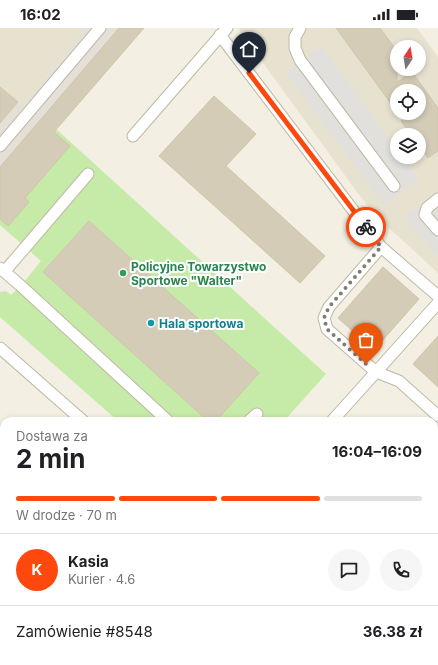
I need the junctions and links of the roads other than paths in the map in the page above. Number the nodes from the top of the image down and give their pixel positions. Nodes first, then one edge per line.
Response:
1 (100, 28) edge
2 (300, 28) edge
3 (224, 32) edge
4 (133, 136) dead end
5 (0, 146) edge
6 (88, 174) dead end
7 (394, 186) dead end
8 (438, 199) edge
9 (438, 230) edge
10 (381, 247) junction
11 (2, 270) edge
12 (438, 296) edge
13 (438, 303) edge
14 (0, 348) edge
15 (376, 372) junction
16 (438, 416) edge
17 (78, 417) edge
18 (164, 417) edge
19 (336, 417) edge

1 - 5 lane
2 - 7 lane
3 - 4 lane
3 - 10 lane
6 - 11 lane
8 - 9 lane
10 - 12 lane
10 - 15 lane
11 - 18 lane
13 - 15 lane
14 - 17 lane
15 - 16 lane
15 - 19 lane

